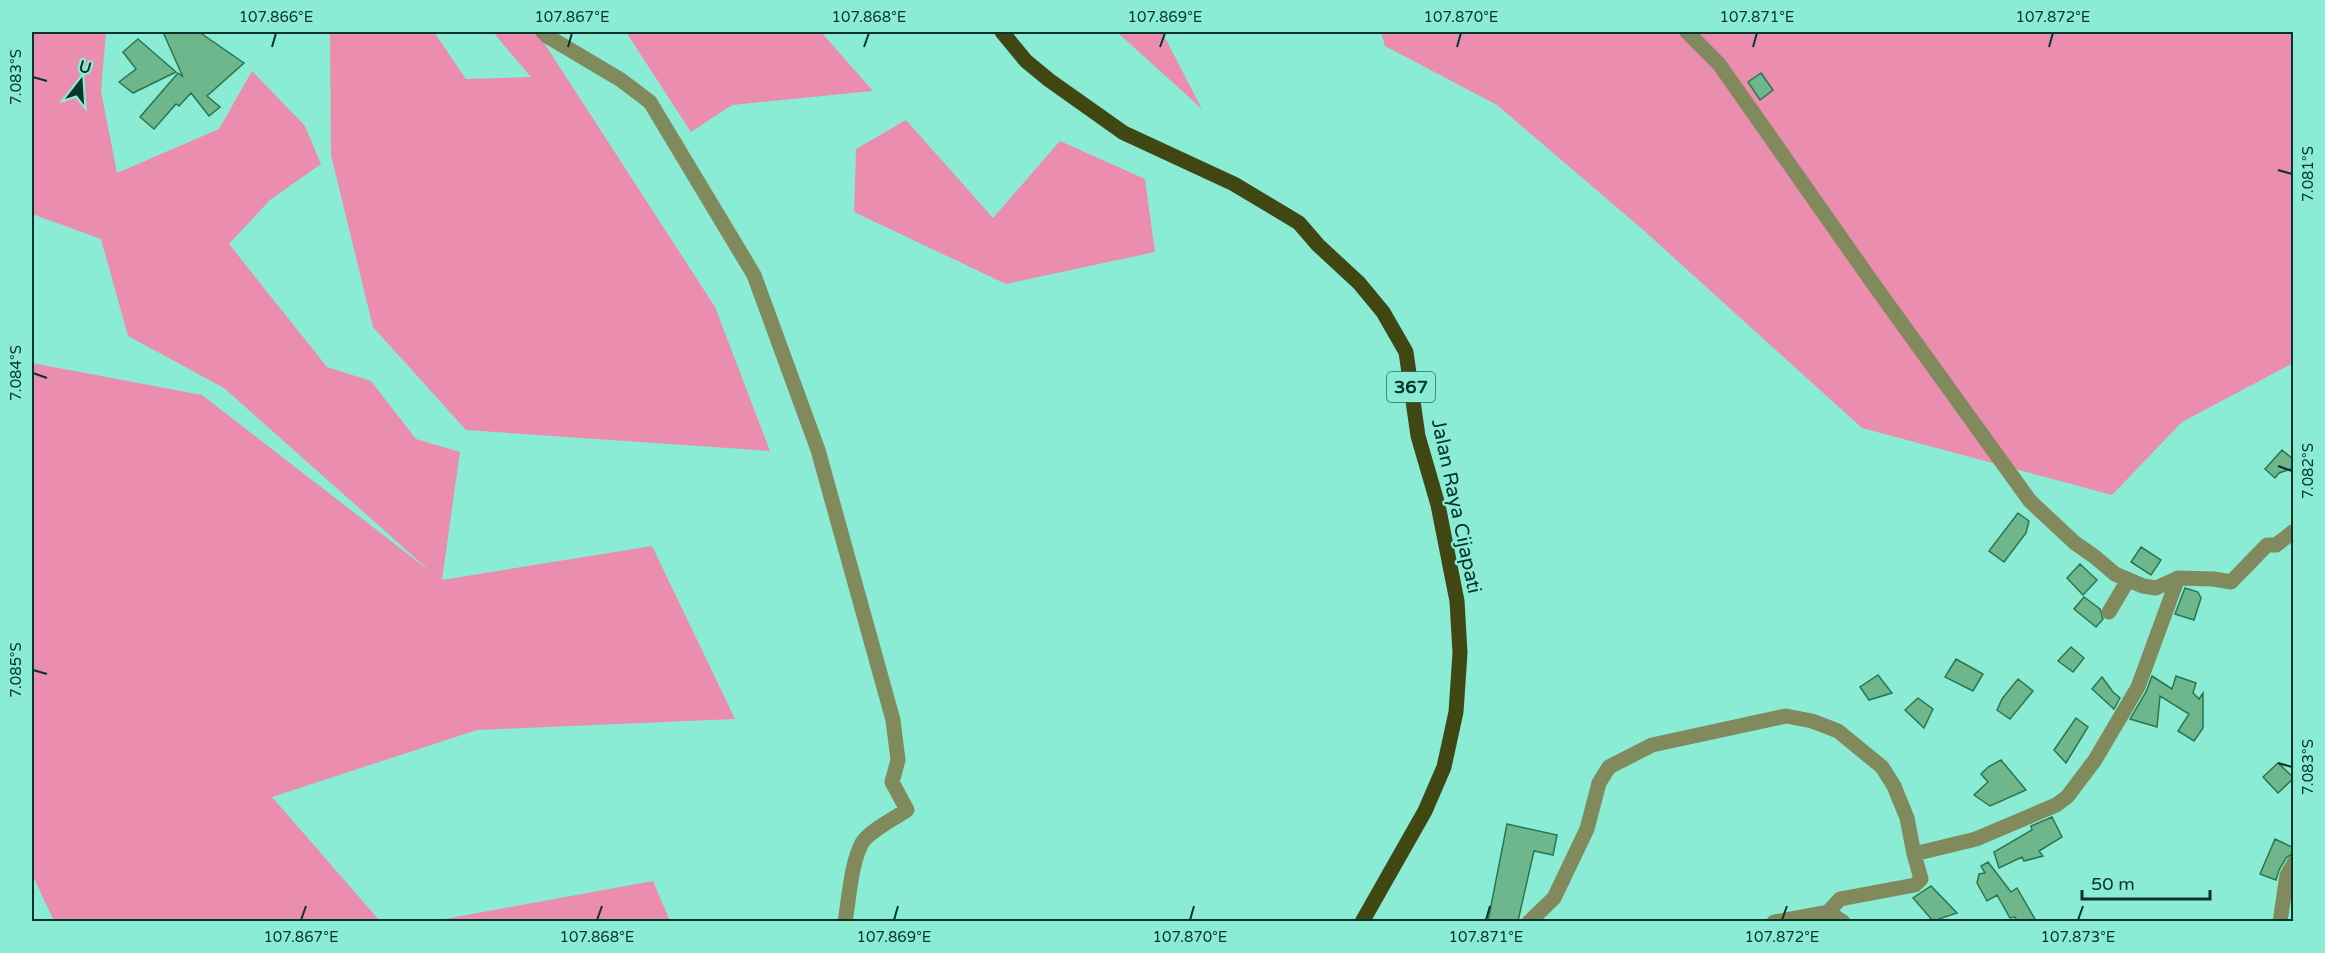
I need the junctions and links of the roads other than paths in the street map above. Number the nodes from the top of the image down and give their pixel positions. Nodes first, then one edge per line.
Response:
1 (543, 32) edge
2 (1002, 32) edge
3 (1687, 32) edge
4 (2294, 531) edge
5 (2276, 545) junction
6 (2294, 545) edge
7 (2178, 579) junction
8 (2128, 580) junction
9 (2109, 612) dead end
10 (1914, 854) junction
11 (2291, 872) edge
12 (1828, 912) junction
13 (845, 921) edge
14 (1362, 921) edge
15 (1529, 921) edge
16 (1774, 921) edge
17 (1843, 921) edge
18 (2280, 921) edge

1 - 13 street
2 - 14 main road, Jalan Raya Cijapati / 367
3 - 8 street
4 - 5 street
5 - 6 street
5 - 7 street
7 - 8 street
7 - 10 street
8 - 9 street
10 - 12 street
10 - 15 street
11 - 18 street
12 - 16 street
12 - 17 street

